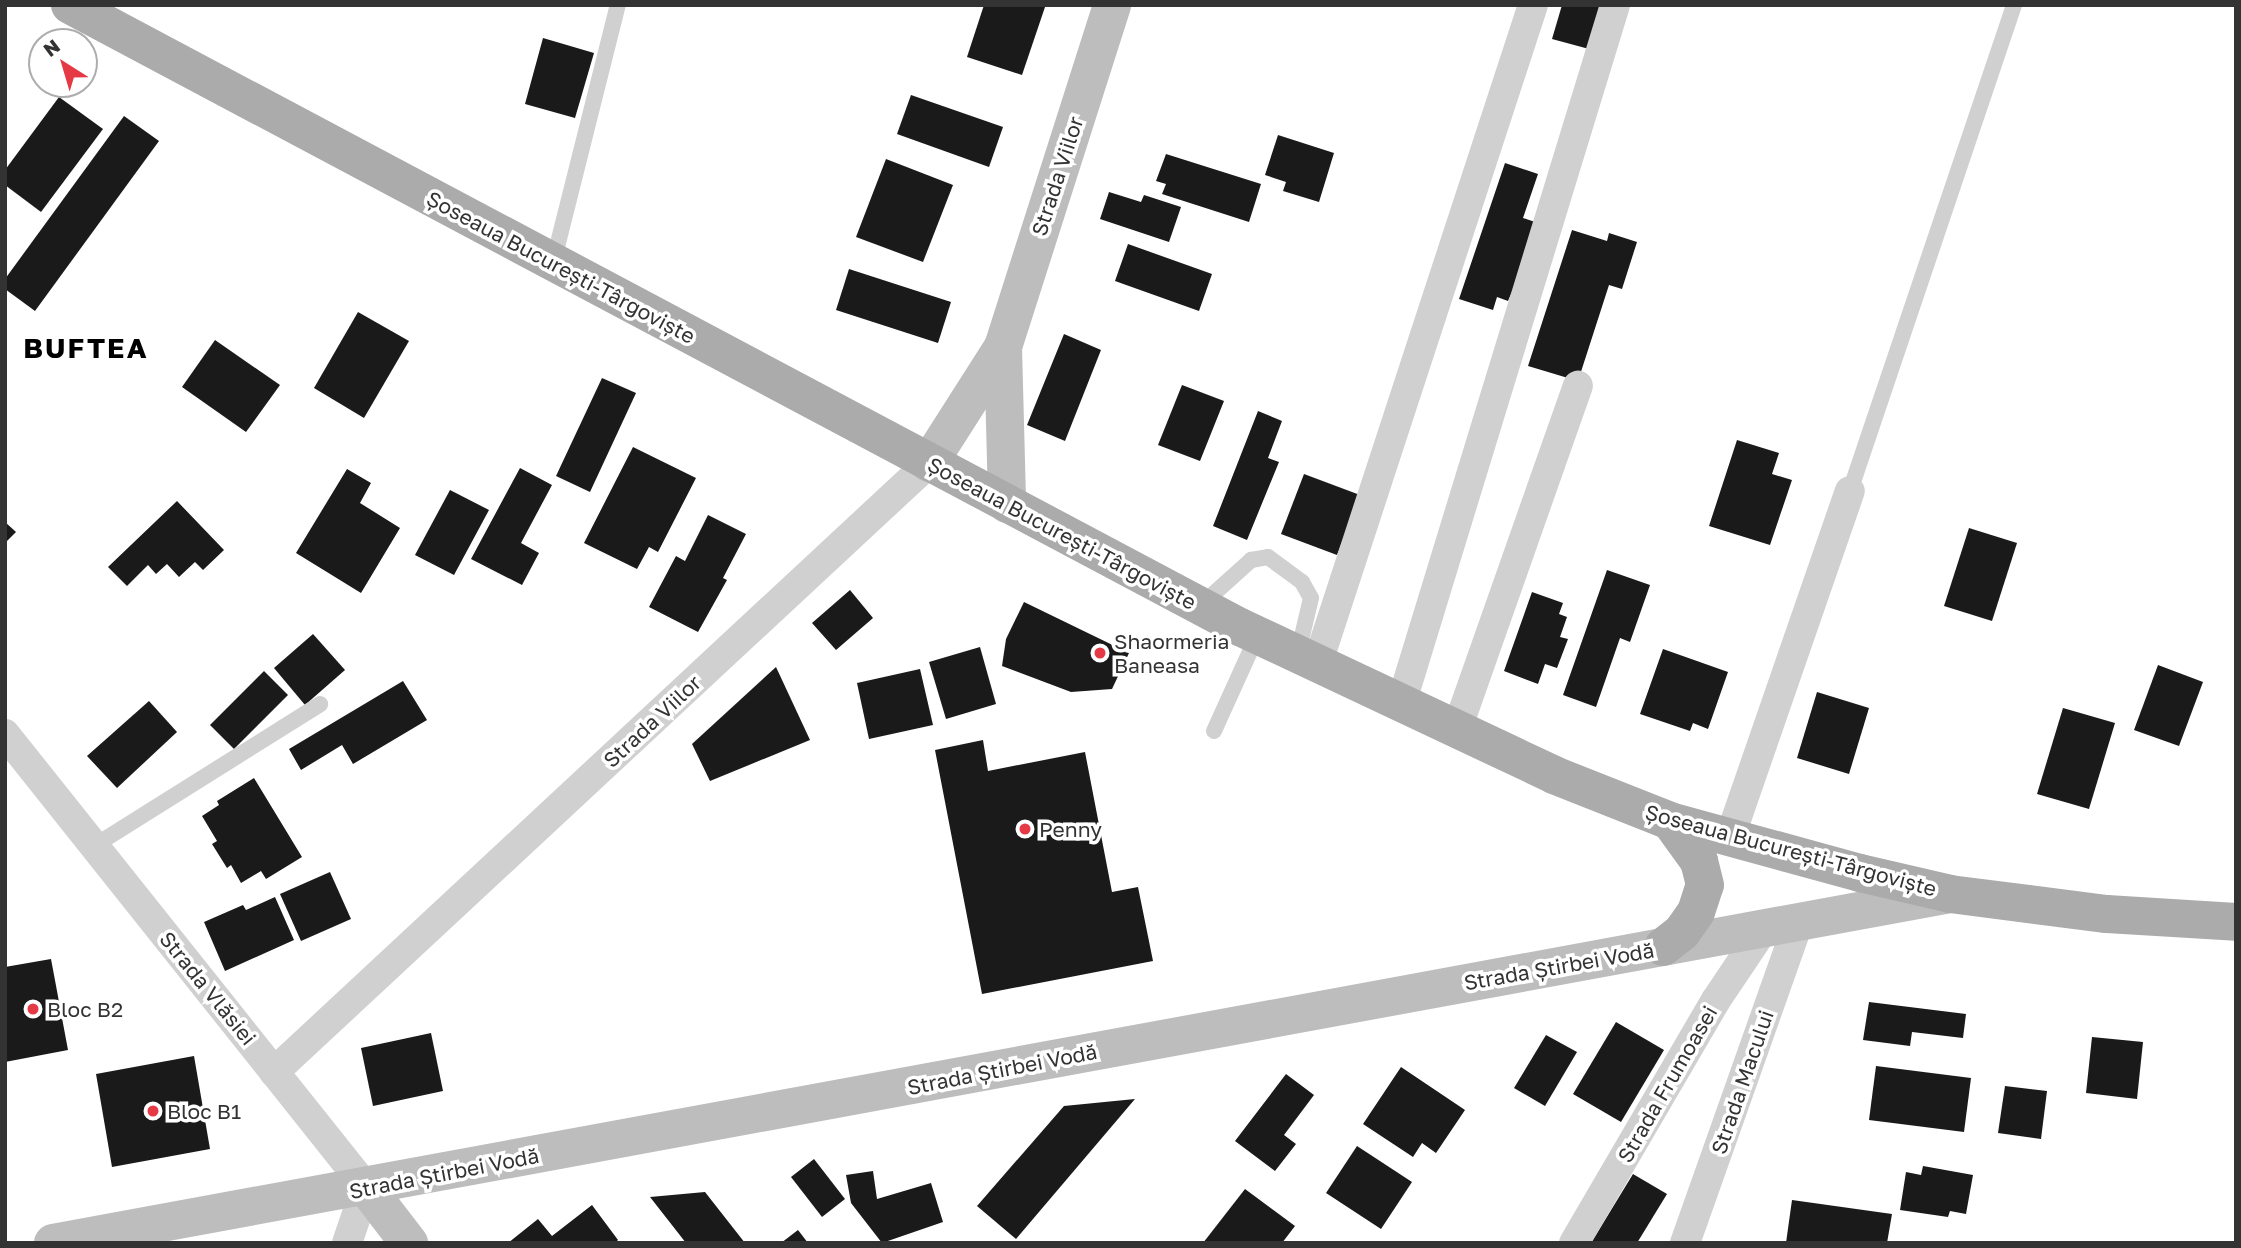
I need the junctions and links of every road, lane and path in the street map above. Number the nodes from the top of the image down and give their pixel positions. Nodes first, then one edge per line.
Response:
1 (618, 5) edge
2 (1112, 5) edge
3 (1533, 5) edge
4 (1615, 5) edge
5 (2014, 5) edge
6 (73, 6) edge
7 (553, 263) junction
8 (1003, 346) junction
9 (1578, 386) dead end
10 (929, 463) junction
11 (1850, 491) joint
12 (1007, 504) junction
13 (1200, 606) junction
14 (1257, 635) junction
15 (1308, 660) junction
16 (320, 704) dead end
17 (1401, 704) junction
18 (1457, 730) junction
19 (1214, 731) dead end
20 (5, 734) edge
21 (1670, 821) junction
22 (1730, 837) junction
23 (94, 846) junction
24 (1950, 894) junction
25 (2236, 922) edge
26 (1782, 924) junction
27 (1663, 947) junction
28 (274, 1072) junction
29 (366, 1187) junction
30 (53, 1243) edge
31 (347, 1243) edge
32 (409, 1243) edge
33 (1574, 1243) edge
34 (1685, 1243) edge

1 - 7 lane
2 - 8 main road, Strada Viilor
3 - 15 street
4 - 17 street
5 - 11 lane
6 - 7 main road, Șoseaua București-Târgoviște
7 - 10 main road, Șoseaua București-Târgoviște
8 - 10 main road, Strada Viilor
8 - 12 main road, Strada Viilor
9 - 18 street
10 - 12 main road, Șoseaua București-Târgoviște
10 - 28 street, Strada Viilor
11 - 22 street
12 - 13 main road, Șoseaua București-Târgoviște
13 - 14 main road, Șoseaua București-Târgoviște
13 - 15 lane
14 - 15 main road, Șoseaua București-Târgoviște
14 - 19 lane
15 - 17 main road, Șoseaua București-Târgoviște
16 - 23 lane
17 - 18 main road, Șoseaua București-Târgoviște
18 - 21 main road, Șoseaua București-Târgoviște
20 - 23 street, Strada Vlăsiei
21 - 22 main road, Șoseaua București-Târgoviște
21 - 27 main road
22 - 24 main road, Șoseaua București-Târgoviște
23 - 28 street, Strada Vlăsiei
24 - 25 main road, Șoseaua București-Târgoviște
24 - 26 main road, Strada Știrbei Vodă
26 - 27 main road, Strada Știrbei Vodă
26 - 33 street, Strada Frumoasei
26 - 34 street, Strada Macului
27 - 29 main road, Strada Știrbei Vodă
28 - 29 street, Strada Vlăsiei
29 - 30 main road, Strada Știrbei Vodă
29 - 31 street
29 - 32 main road, Strada Vlăsiei

